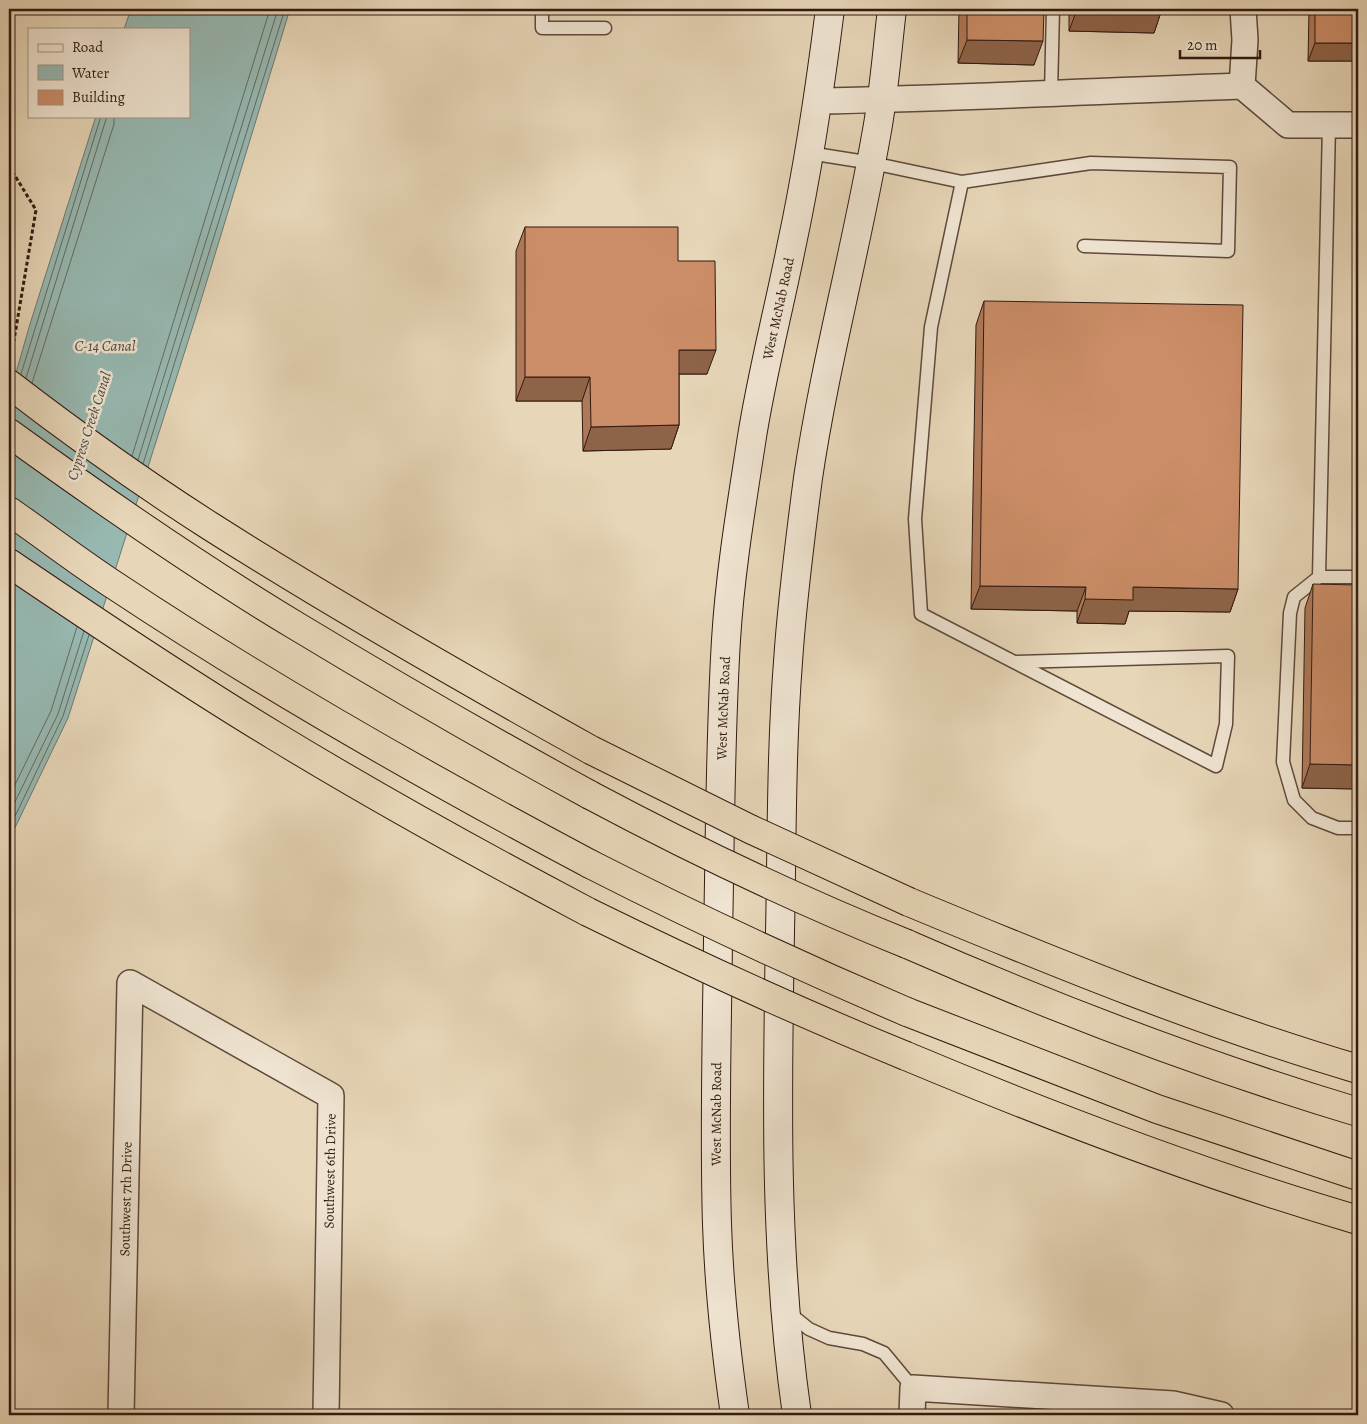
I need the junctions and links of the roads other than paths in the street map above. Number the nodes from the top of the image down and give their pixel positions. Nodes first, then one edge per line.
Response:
1 (542, 9) edge
2 (830, 9) edge
3 (892, 9) edge
4 (1053, 9) edge
5 (1243, 9) edge
6 (605, 28) dead end
7 (1242, 86) junction
8 (1051, 93) junction
9 (882, 100) junction
10 (817, 101) junction
11 (1329, 125) junction
12 (1358, 125) edge
13 (809, 153) junction
14 (872, 163) junction
15 (962, 182) junction
16 (1084, 246) dead end
17 (9, 384) edge
18 (9, 432) edge
19 (9, 511) edge
20 (9, 562) edge
21 (1319, 577) junction
22 (1358, 577) edge
23 (1014, 662) junction
24 (1358, 828) edge
25 (130, 984) joint
26 (1358, 1069) edge
27 (1358, 1112) edge
28 (1358, 1176) edge
29 (1358, 1220) edge
30 (785, 1311) junction
31 (913, 1388) junction
32 (121, 1415) edge
33 (326, 1415) edge
34 (735, 1415) edge
35 (797, 1415) edge
36 (912, 1415) edge
37 (1221, 1415) edge

1 - 6 lane
2 - 10 main road, West McNab Road
3 - 9 main road
4 - 8 lane
5 - 7 street
7 - 8 street
7 - 11 street
8 - 9 street
9 - 10 street
9 - 14 main road
10 - 13 main road, West McNab Road
11 - 12 street
11 - 21 lane
13 - 14 lane
13 - 34 main road, West McNab Road
14 - 15 lane
14 - 30 main road
15 - 16 lane
15 - 23 lane
17 - 26 highway, bridge
18 - 27 highway, bridge
19 - 28 highway, bridge
20 - 29 highway, bridge
21 - 22 lane
21 - 24 lane
23 - 23 lane
25 - 32 street, Southwest 7th Drive
25 - 33 street, Southwest 6th Drive
30 - 31 lane
30 - 35 main road
31 - 36 street
31 - 37 street

